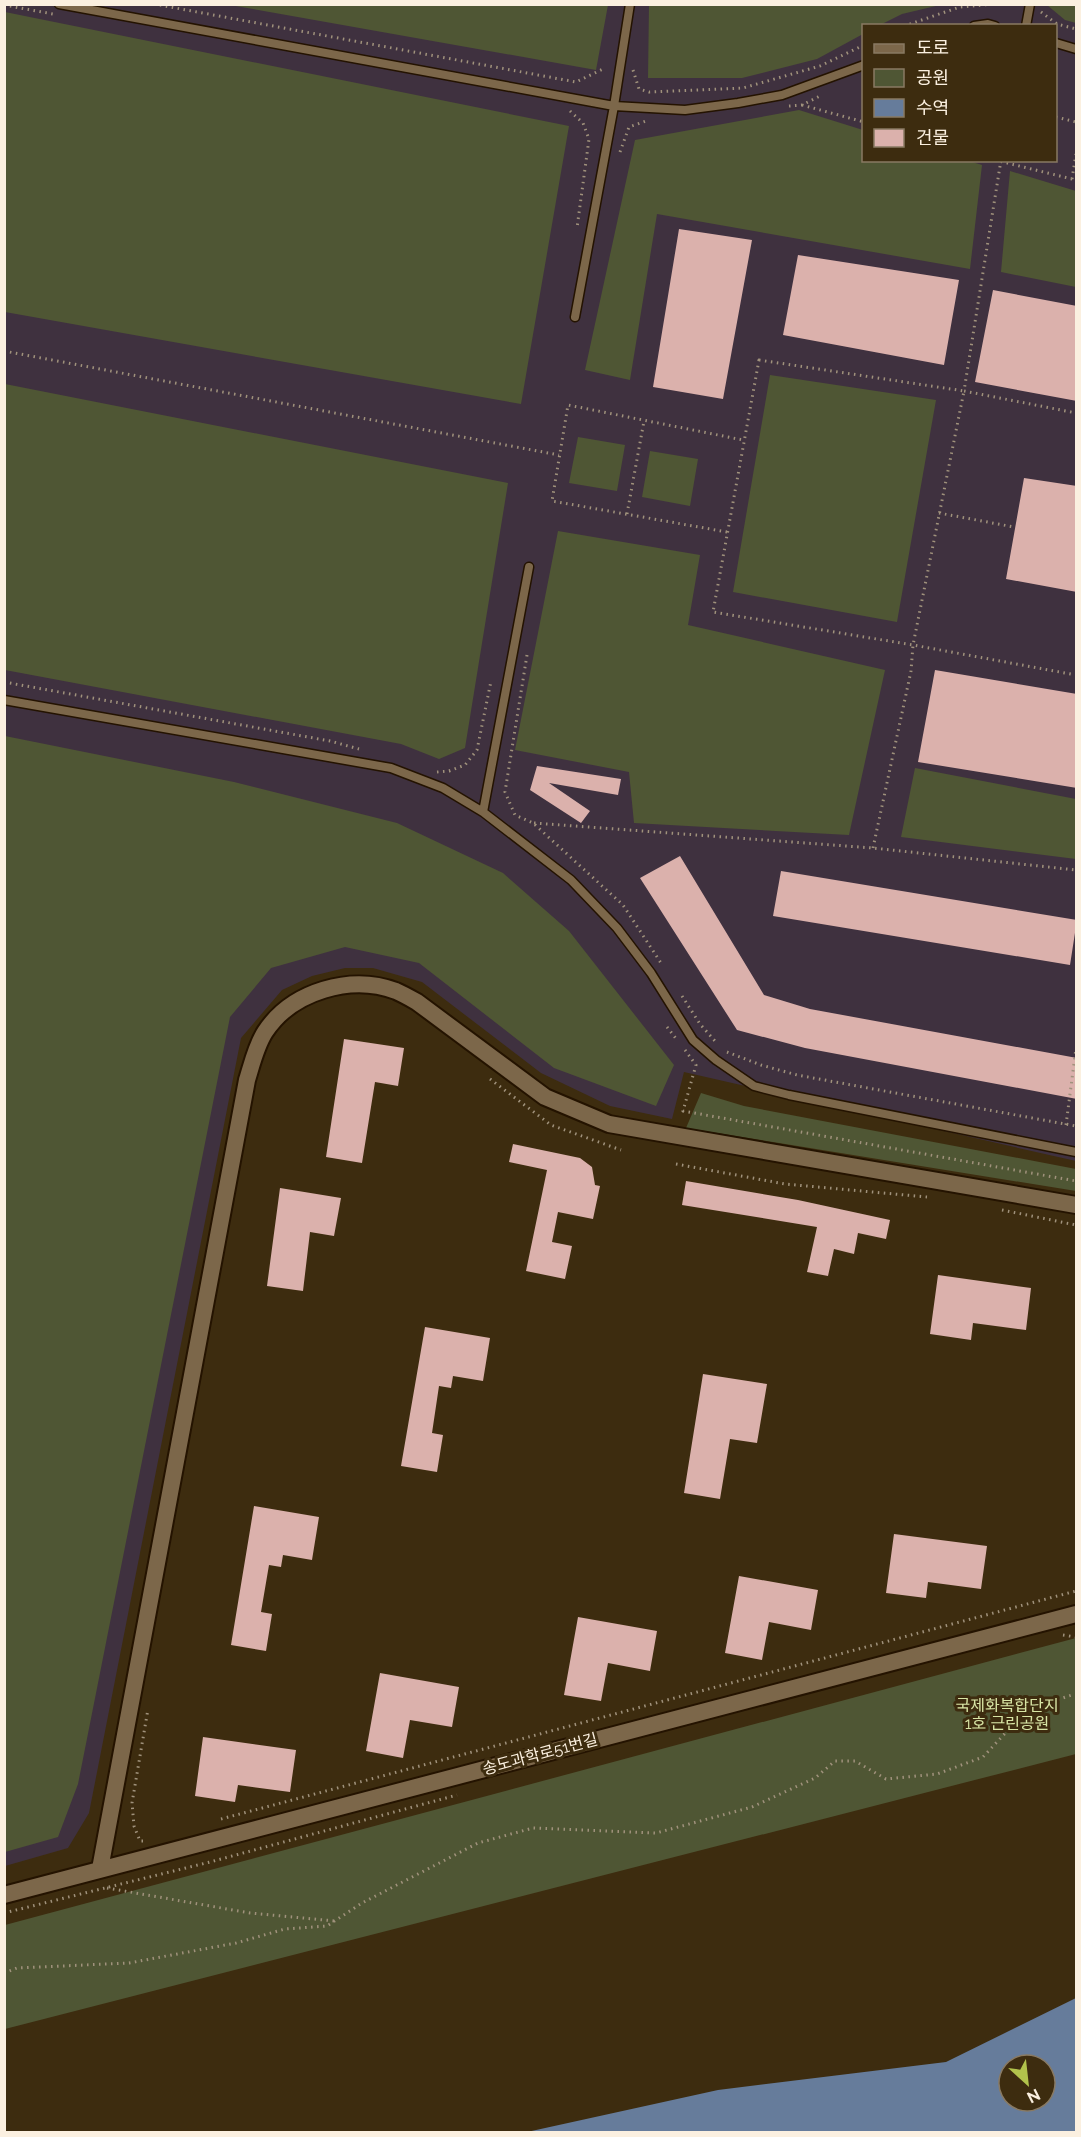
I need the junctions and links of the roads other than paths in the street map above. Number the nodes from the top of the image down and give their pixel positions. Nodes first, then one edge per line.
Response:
1 (59, 4) edge
2 (630, 4) edge
3 (1030, 4) edge
4 (1026, 24) edge
5 (1057, 43) edge
6 (1077, 48) edge
7 (862, 66) edge
8 (614, 106) junction
9 (575, 317) dead end
10 (529, 567) dead end
11 (4, 700) edge
12 (483, 812) junction
13 (1077, 1152) edge
14 (1077, 1205) edge
15 (1077, 1614) edge
16 (100, 1869) junction
17 (4, 1895) edge

1 - 8 lane
2 - 8 lane
3 - 4 lane
5 - 6 lane
7 - 8 lane
8 - 9 lane
10 - 12 lane
11 - 12 lane
12 - 13 lane
14 - 16 street
15 - 16 street, 송도과학로51번길
16 - 17 street, 송도과학로51번길

